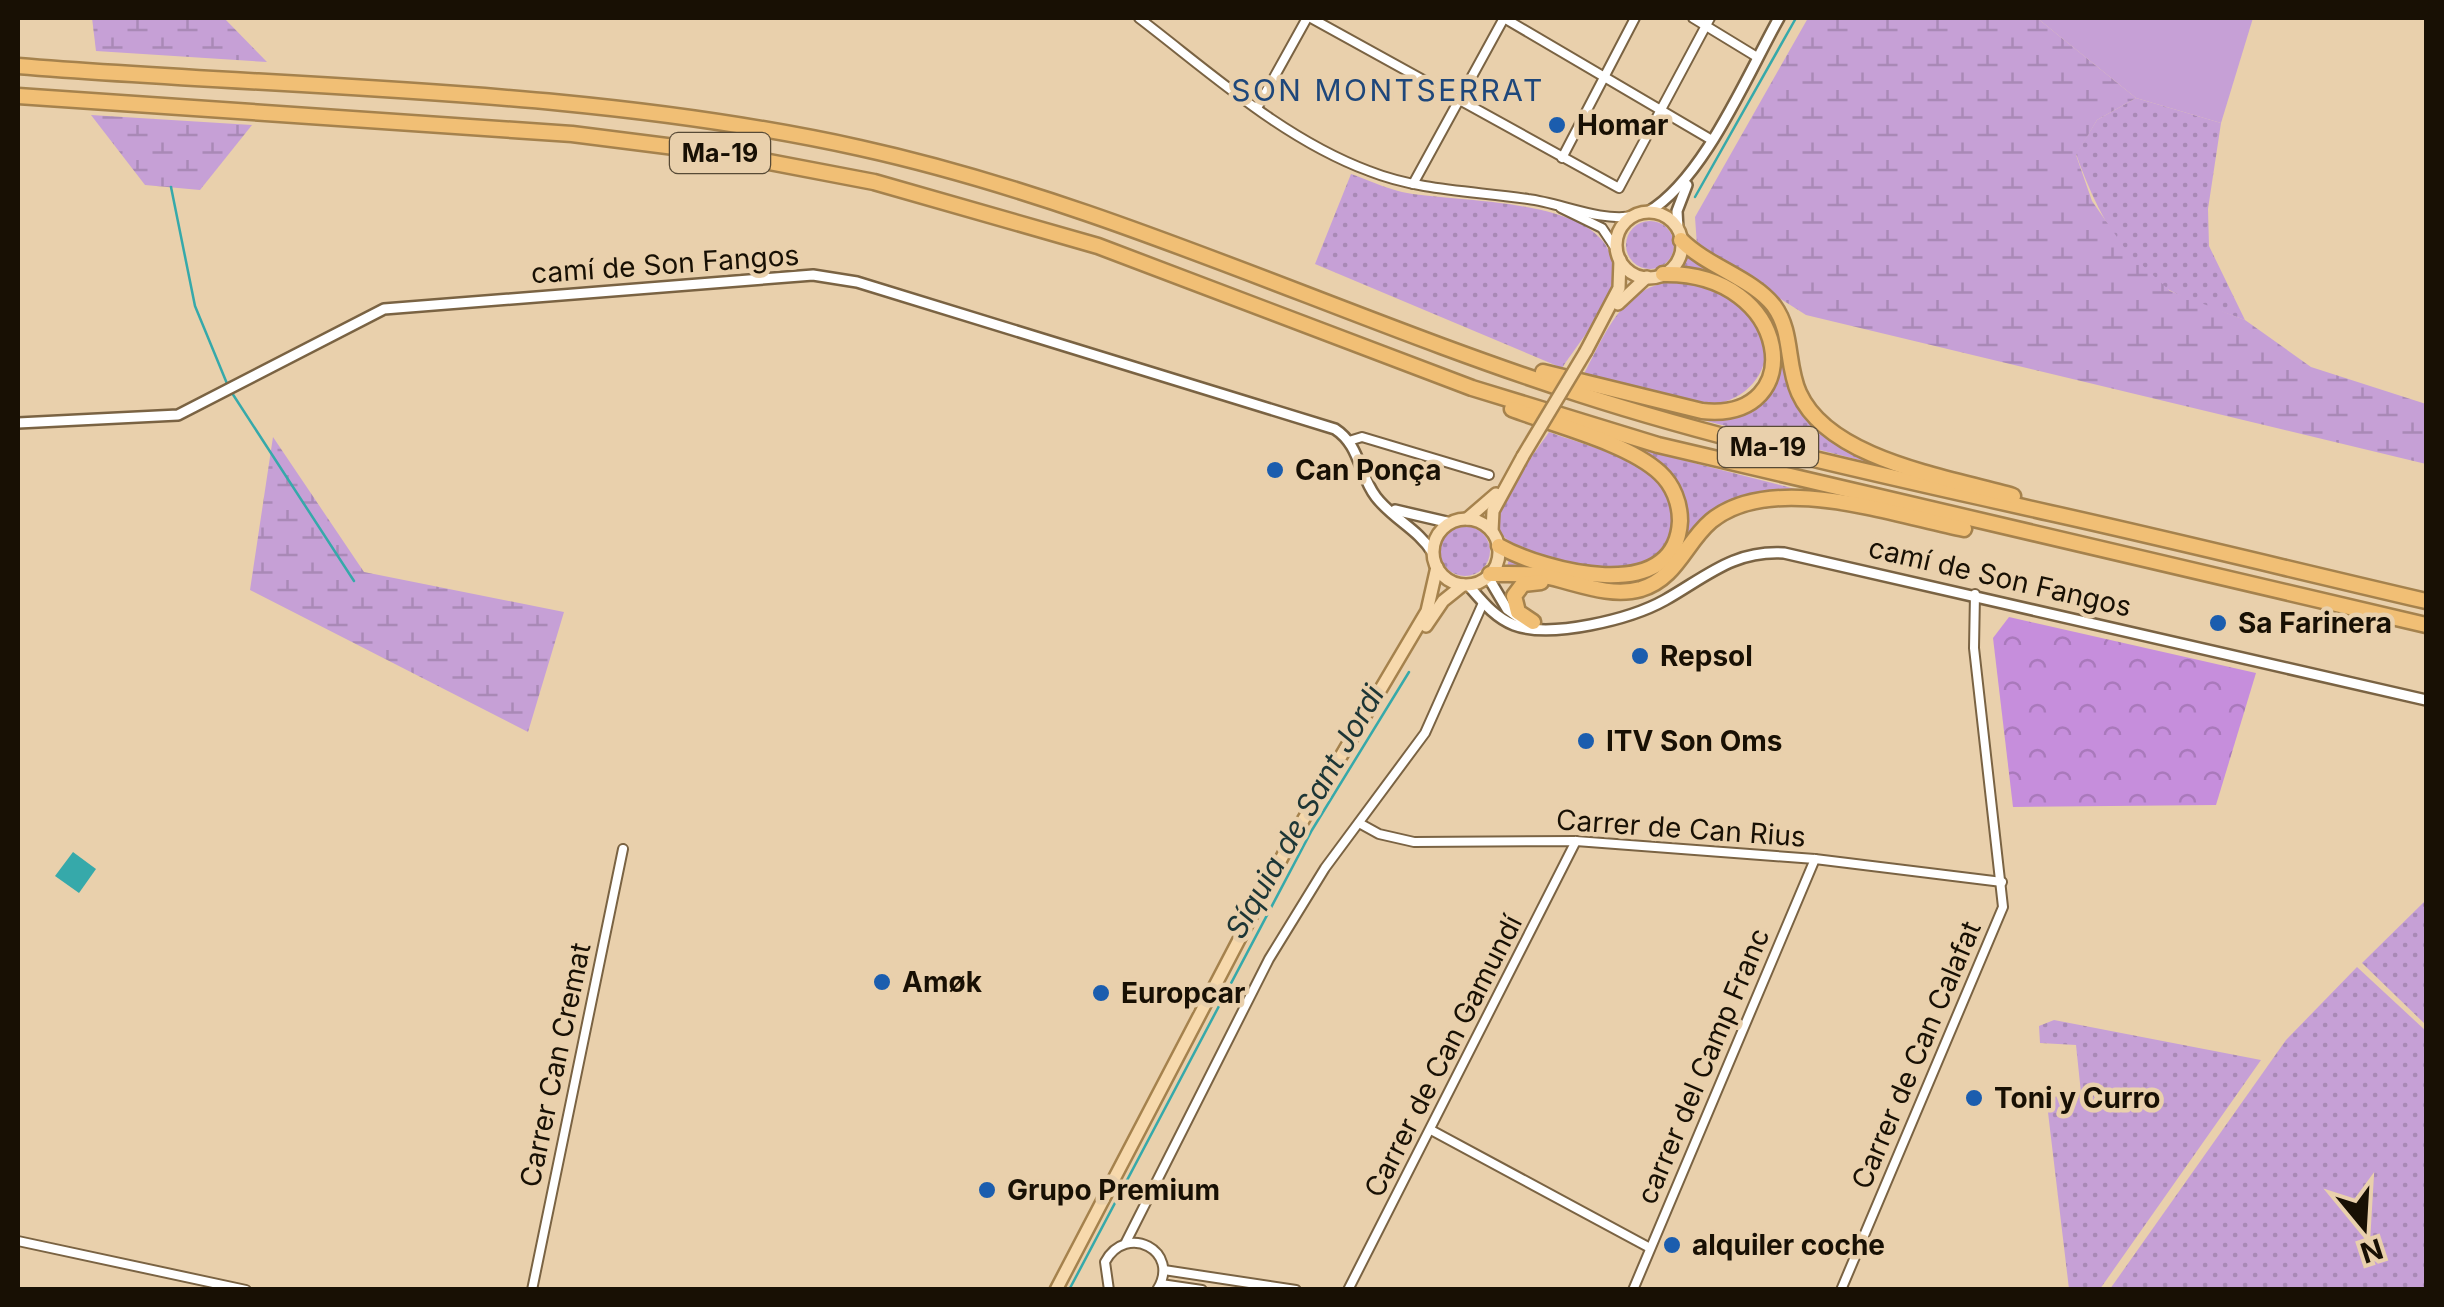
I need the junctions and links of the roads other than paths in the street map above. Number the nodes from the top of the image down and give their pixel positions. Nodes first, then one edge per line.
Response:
1 (1139, 18) edge
2 (1309, 18) edge
3 (1504, 18) edge
4 (1636, 18) edge
5 (1694, 18) edge
6 (1779, 18) edge
7 (1708, 21) edge
8 (1757, 57) junction
9 (18, 66) edge
10 (1605, 77) junction
11 (18, 96) edge
12 (1457, 102) junction
13 (1257, 108) junction
14 (1662, 110) junction
15 (1710, 139) junction
16 (1562, 158) junction
17 (1696, 164) junction
18 (1413, 184) junction
19 (1553, 204) junction
20 (1648, 212) junction
21 (1633, 216) junction
22 (1680, 235) junction
23 (1618, 255) junction
24 (1663, 274) junction
25 (1647, 277) junction
26 (1606, 318) junction
27 (1486, 362) junction
28 (1472, 388) junction
29 (18, 424) edge
30 (1349, 441) junction
31 (1489, 474) dead end
32 (1508, 480) junction
33 (1388, 508) junction
34 (2055, 514) junction
35 (1467, 519) junction
36 (1451, 522) junction
37 (1492, 531) junction
38 (2038, 537) junction
39 (1499, 546) junction
40 (1433, 553) junction
41 (1437, 568) junction
42 (1489, 576) junction
43 (1572, 582) junction
44 (1466, 585) junction
45 (1976, 593) junction
46 (2426, 600) edge
47 (1483, 603) junction
48 (1533, 622) junction
49 (2426, 625) edge
50 (1573, 626) junction
51 (1400, 661) junction
52 (2426, 700) edge
53 (1359, 823) junction
54 (1576, 841) junction
55 (623, 849) dead end
56 (1815, 859) junction
57 (2002, 882) junction
58 (1431, 1130) junction
59 (18, 1241) edge
60 (1126, 1242) junction
61 (1650, 1248) junction
62 (1164, 1270) junction
63 (1159, 1286) edge
64 (1105, 1287) edge
65 (246, 1290) edge
66 (532, 1290) edge
67 (1056, 1290) edge
68 (1202, 1290) edge
69 (1296, 1290) edge
70 (1348, 1290) edge
71 (1633, 1290) edge
72 (1841, 1290) edge

1 - 13 street
2 - 12 street
2 - 13 street
3 - 10 street
3 - 12 street
4 - 10 street
5 - 7 street
6 - 8 street
7 - 8 street
7 - 14 street
8 - 15 street
9 - 27 highway, Ma-19
10 - 14 street
10 - 16 street
11 - 28 highway, Ma-19
12 - 16 street
12 - 18 street
13 - 18 street
14 - 15 street
14 - 16 street
15 - 17 street
17 - 20 street
17 - 22 street
18 - 19 street
19 - 21 street
19 - 23 street
20 - 21 main road
20 - 22 main road
21 - 23 main road
22 - 24 main road
22 - 34 highway
23 - 25 main road
23 - 26 main road
24 - 25 main road
24 - 27 highway
25 - 26 main road
26 - 32 main road, bridge
27 - 34 highway, Ma-19
28 - 38 highway, Ma-19
28 - 39 highway
29 - 30 street, camí de Son Fangos
30 - 31 street, camí de Son Fangos
30 - 33 street
32 - 35 main road
32 - 37 main road
33 - 36 street
33 - 40 street
34 - 46 highway, Ma-19
35 - 36 main road
35 - 37 main road
36 - 40 main road
37 - 39 main road
38 - 43 highway
38 - 49 highway, Ma-19
39 - 42 main road
40 - 41 main road
41 - 44 main road
41 - 51 main road
42 - 43 highway
42 - 44 main road
42 - 48 street
43 - 48 highway
44 - 47 street
44 - 51 main road
45 - 50 street, camí de Son Fangos
45 - 52 street, camí de Son Fangos
45 - 57 street, Carrer de Can Calafat
47 - 50 street
47 - 53 street
48 - 50 street
51 - 67 main road
53 - 54 street, Carrer de Can Rius
53 - 60 street
54 - 56 street, Carrer de Can Rius
54 - 58 street, Carrer de Can Gamundí
55 - 66 street, Carrer Can Cremat
56 - 57 street, Carrer de Can Rius
56 - 61 street, carrer del Camp Franc
57 - 72 street, Carrer de Can Calafat
58 - 61 street
58 - 70 street, Carrer de Can Gamundí
59 - 65 street
60 - 62 street
60 - 64 street
61 - 71 street, carrer del Camp Franc
62 - 63 street
62 - 69 street
63 - 68 street

